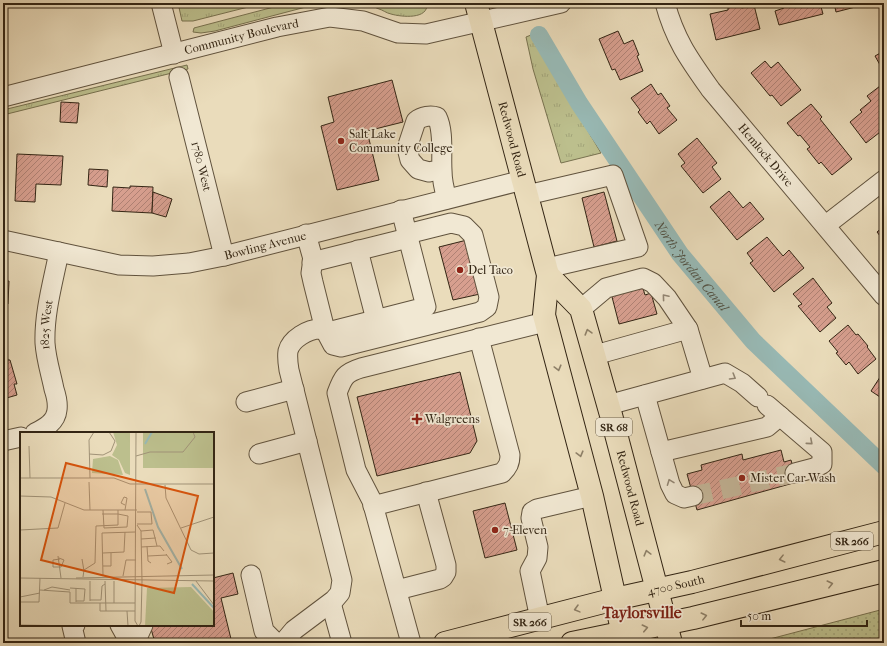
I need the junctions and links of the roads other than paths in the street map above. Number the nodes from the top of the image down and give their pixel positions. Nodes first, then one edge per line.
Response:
1 (161, 3) edge
2 (560, 3) edge
3 (665, 3) edge
4 (478, 13) edge
5 (174, 54) junction
6 (179, 78) dead end
7 (3, 97) edge
8 (442, 169) dead end
9 (884, 180) edge
10 (525, 187) junction
11 (447, 199) junction
12 (401, 210) junction
13 (826, 225) junction
14 (306, 234) junction
15 (408, 236) junction
16 (3, 240) edge
17 (358, 250) junction
18 (59, 252) junction
19 (224, 256) junction
20 (312, 262) junction
21 (548, 271) junction
22 (884, 296) edge
23 (581, 309) junction
24 (376, 320) junction
25 (545, 322) junction
26 (688, 329) junction
27 (325, 330) junction
28 (479, 338) junction
29 (595, 355) junction
30 (703, 379) junction
31 (294, 389) junction
32 (645, 395) junction
33 (246, 402) dead end
34 (608, 405) junction
35 (768, 406) junction
36 (37, 432) edge
37 (20, 437) edge
38 (307, 441) junction
39 (3, 442) edge
40 (661, 452) junction
41 (259, 454) dead end
42 (795, 473) tunnel mouth
43 (426, 492) junction
44 (592, 496) junction
45 (694, 496) tunnel mouth
46 (373, 506) junction
47 (884, 532) edge
48 (884, 571) edge
49 (251, 575) dead end
50 (397, 590) junction
51 (657, 590) junction
52 (614, 599) junction
53 (331, 603) junction
54 (540, 619) junction
55 (72, 626) edge
56 (121, 626) edge
57 (143, 626) edge
58 (668, 633) edge
59 (624, 638) edge
60 (76, 643) edge
61 (128, 643) edge
62 (136, 643) edge
63 (276, 643) edge
64 (283, 643) edge
65 (342, 643) edge
66 (412, 643) edge
67 (445, 643) edge
68 (572, 643) edge

1 - 5 street
2 - 4 street, Community Boulevard
3 - 13 street, Hemlock Drive
4 - 5 street, Community Boulevard
4 - 10 main road, Redwood Road / SR 68
5 - 7 street, Community Boulevard
6 - 19 street, 1780 West
8 - 11 street
9 - 13 street
10 - 11 street, Bowling Avenue
10 - 21 main road, Redwood Road / SR 68
10 - 21 street, Bowling Avenue
11 - 12 street, Bowling Avenue
12 - 14 street, Bowling Avenue
12 - 15 street
13 - 22 street, Hemlock Drive
14 - 19 street, Bowling Avenue
14 - 20 street
15 - 17 street
15 - 24 street
15 - 27 street
16 - 18 street, Bowling Avenue
17 - 20 street
17 - 24 street
18 - 19 street, Bowling Avenue
18 - 36 street, 1825 West
20 - 27 street
21 - 23 main road, Redwood Road / SR 68
21 - 25 main road, Redwood Road / SR 68
26 -> 23 street
29 -> 23 main road, Redwood Road / SR 68
24 - 27 street
25 - 28 street
25 -> 44 main road, Redwood Road / SR 68
26 - 29 street
26 - 30 street
27 - 31 street
28 - 43 street
28 - 46 street
29 - 34 main road, Redwood Road / SR 68
30 - 32 street
30 -> 35 street
31 - 33 street
31 - 38 street
32 - 34 street
32 - 40 street
51 -> 34 main road, Redwood Road / SR 68
35 - 40 street
35 -> 42 street
37 - 39 street
38 - 41 street
38 - 53 street
45 -> 40 street
43 - 46 street
43 - 50 street
44 - 52 main road, Redwood Road / SR 68
44 - 54 street
46 - 50 street
47 -> 51 main road, 4700 South / SR 266
58 -> 48 main road
49 - 63 street
50 - 66 street
51 - 52 main road, 4700 South / SR 266
51 - 58 main road, Redwood Road / SR 68
52 -> 54 main road, 4700 South / SR 266
52 - 59 main road, Redwood Road / SR 68
53 - 64 street
53 - 65 street
54 - 67 main road, 4700 South / SR 266
55 - 60 street
56 - 61 street
57 - 62 street
59 -> 58 main road
59 - 68 main road

